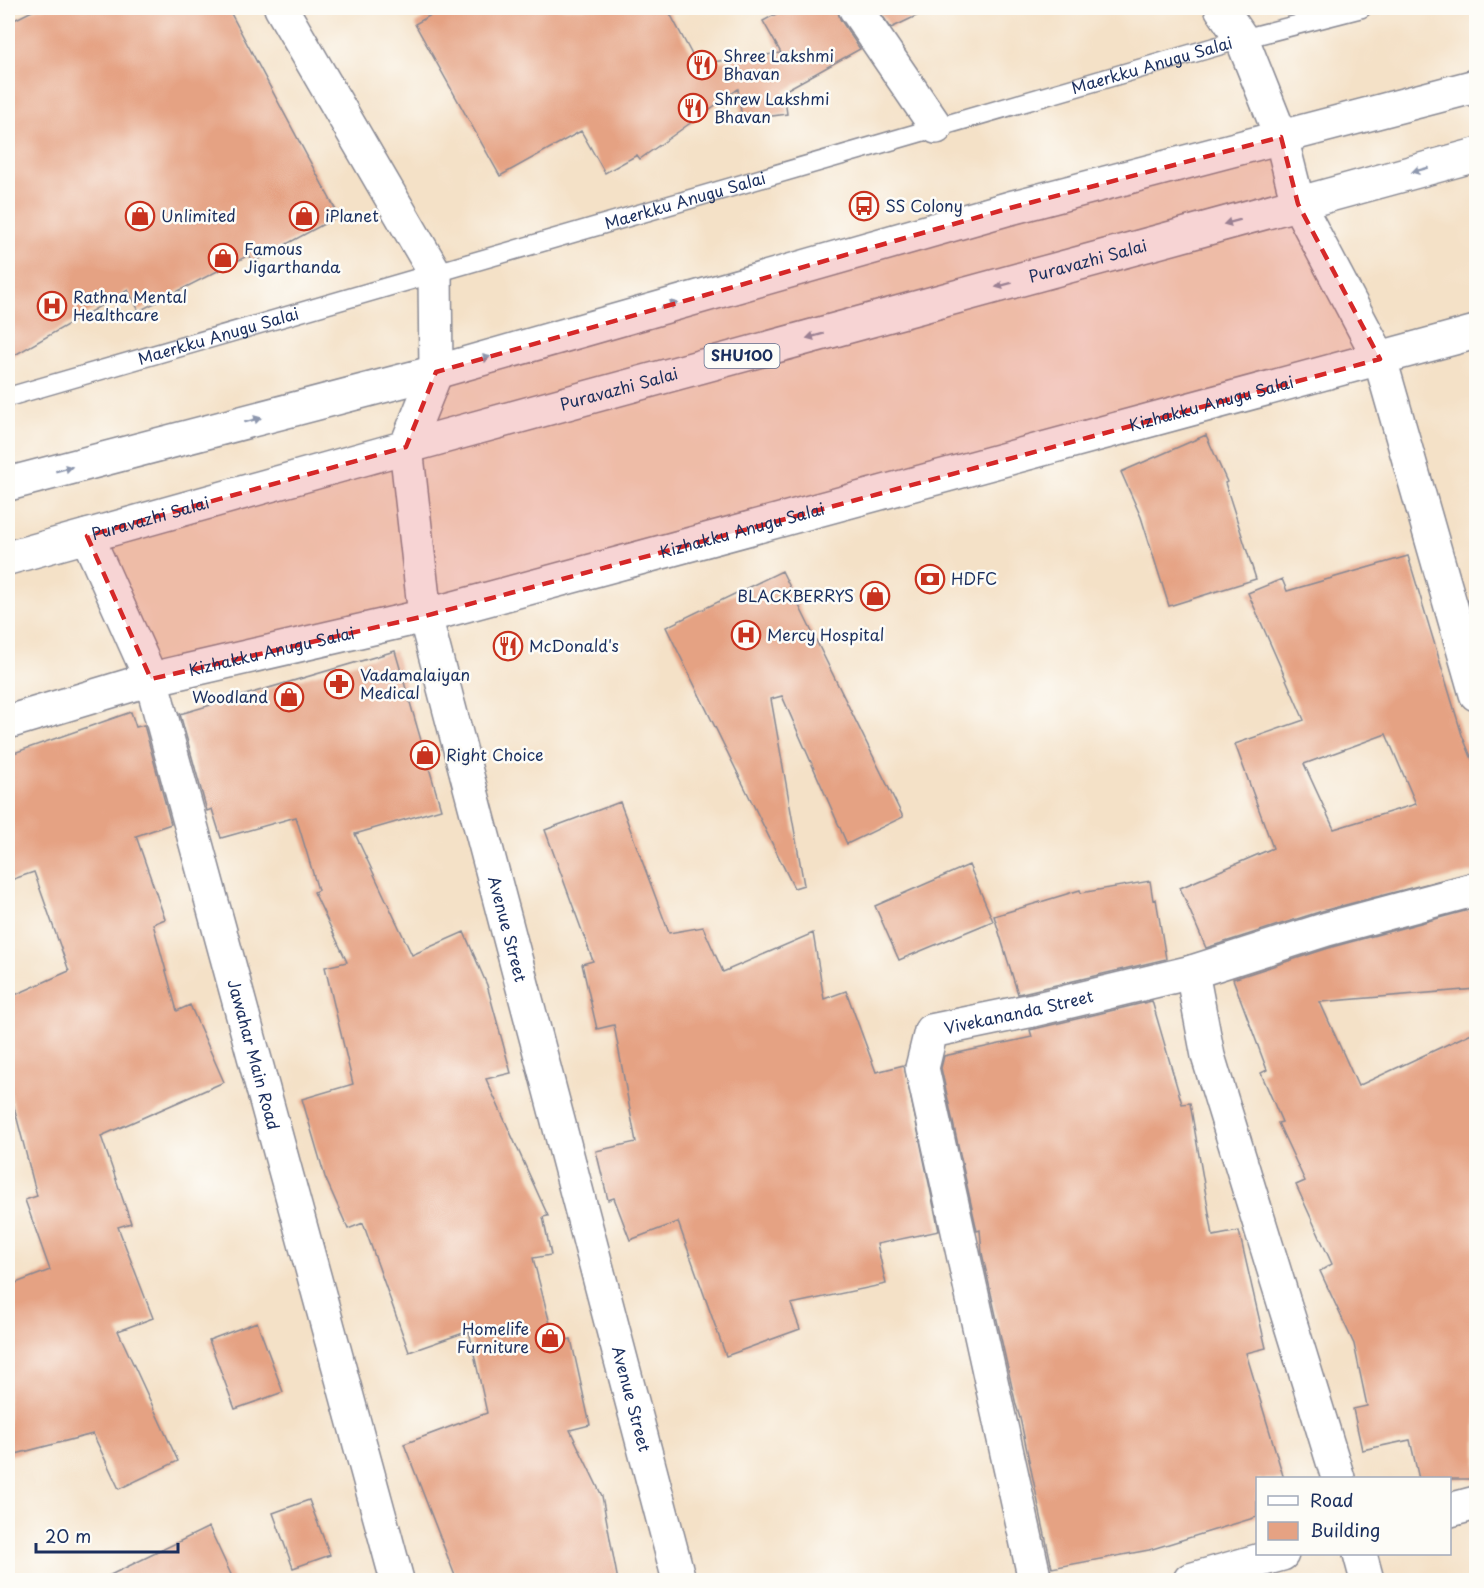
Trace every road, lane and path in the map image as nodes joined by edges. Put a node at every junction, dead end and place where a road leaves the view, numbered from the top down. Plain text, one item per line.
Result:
1 (281, 8) edge
2 (855, 8) edge
3 (1221, 8) edge
4 (1362, 8) edge
5 (1242, 39) junction
6 (1476, 86) edge
7 (936, 127) junction
8 (1281, 136) junction
9 (1476, 155) edge
10 (1298, 204) junction
11 (435, 273) junction
12 (1476, 332) edge
13 (1380, 358) junction
14 (436, 372) junction
15 (8, 397) edge
16 (406, 447) junction
17 (8, 484) edge
18 (87, 536) junction
19 (8, 558) edge
20 (425, 616) junction
21 (151, 679) junction
22 (1476, 694) edge
23 (8, 722) edge
24 (1476, 888) edge
25 (1192, 972) junction
26 (1337, 1477) edge
27 (1476, 1503) edge
28 (1451, 1509) edge
29 (1279, 1555) edge
30 (1360, 1555) edge
31 (397, 1581) edge
32 (679, 1581) edge
33 (1035, 1581) edge
34 (1190, 1581) edge
35 (1367, 1581) edge

1 - 11 street
2 - 7 street
3 - 5 street
4 - 5 lane, Maerkku Anugu Salai
5 - 7 lane, Maerkku Anugu Salai
5 - 8 street
6 - 8 street
7 - 11 lane, Maerkku Anugu Salai
8 - 10 street
14 -> 8 street
9 -> 10 street, Puravazhi Salai / SHU100
10 - 13 street
10 -> 16 street, Puravazhi Salai / SHU100
11 - 14 street, Avenue Street
11 - 15 lane, Maerkku Anugu Salai
12 - 13 street, Kizhakku Anugu Salai
13 - 20 street, Kizhakku Anugu Salai
13 - 22 street
14 - 16 street, Avenue Street
17 -> 14 street
16 - 18 street, Puravazhi Salai / SHU100
16 - 20 street, Avenue Street
18 - 19 street, Puravazhi Salai / SHU100
18 - 21 street, Jawahar Main Road
20 - 21 street, Kizhakku Anugu Salai
20 - 32 street, Avenue Street
21 - 23 street, Kizhakku Anugu Salai
21 - 31 street, Jawahar Main Road
24 - 25 street, Vivekananda Street
25 - 26 street
25 - 33 street, Vivekananda Street
27 - 28 street
29 - 34 street
30 - 35 street

